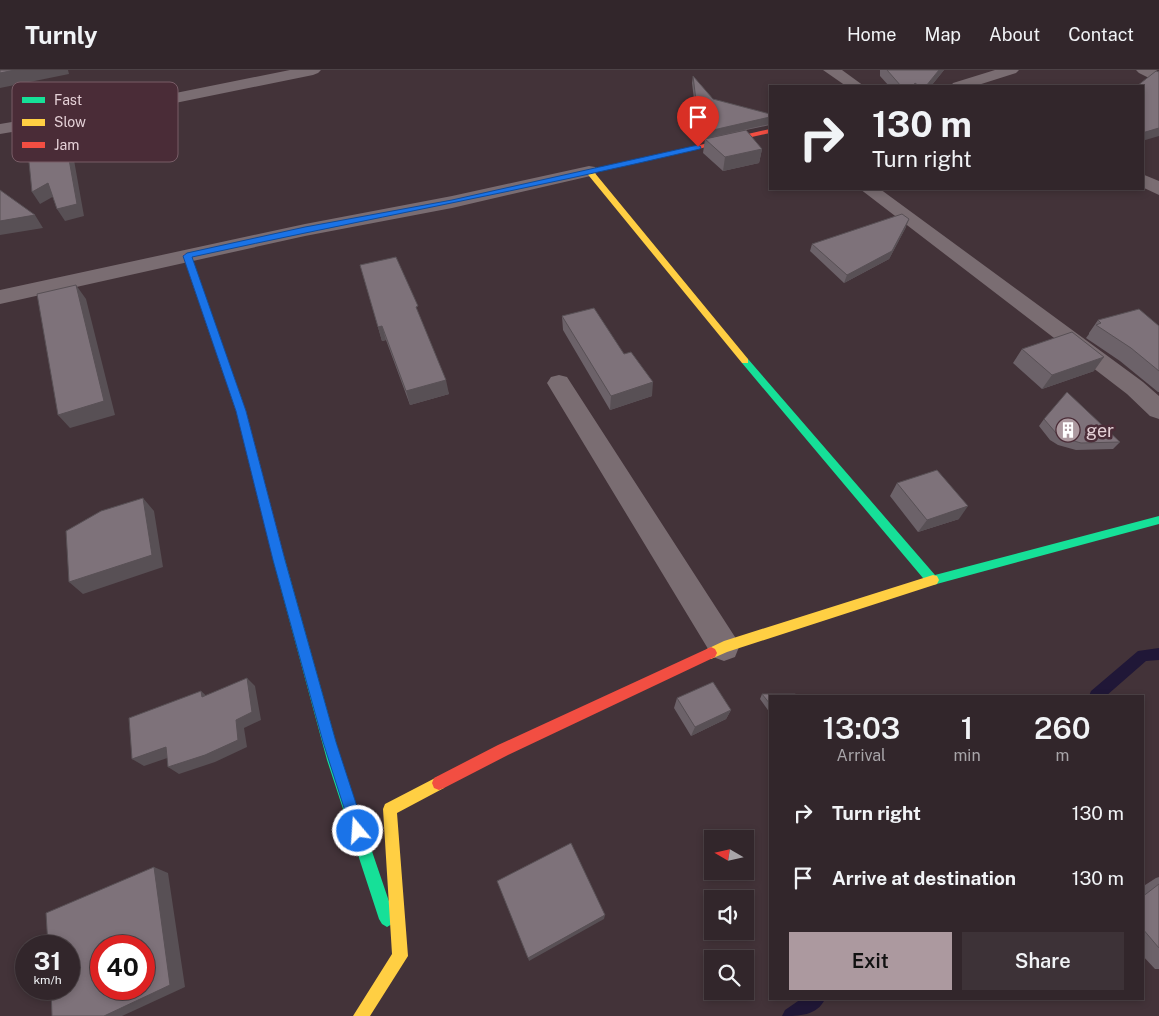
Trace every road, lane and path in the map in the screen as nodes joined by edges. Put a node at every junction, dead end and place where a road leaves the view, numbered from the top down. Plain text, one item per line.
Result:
1 (313, 70) edge
2 (831, 70) edge
3 (1012, 70) edge
4 (1144, 70) edge
5 (1159, 78) edge
6 (854, 85) edge
7 (969, 85) edge
8 (178, 97) edge
9 (769, 131) edge
10 (589, 171) junction
11 (1144, 180) edge
12 (1159, 189) edge
13 (870, 190) edge
14 (187, 256) junction
15 (0, 297) edge
16 (559, 383) dead end
17 (1159, 410) edge
18 (1159, 520) edge
19 (932, 580) junction
20 (724, 648) junction
21 (400, 956) junction
22 (361, 1016) edge

1 - 8 street
2 - 6 street
3 - 7 street
4 - 5 street
9 - 10 street
10 - 14 street
10 - 19 street
11 - 12 street
13 - 17 street
14 - 15 street
14 - 21 street
16 - 20 street
18 - 19 street
19 - 20 street
20 - 21 street
21 - 22 street

